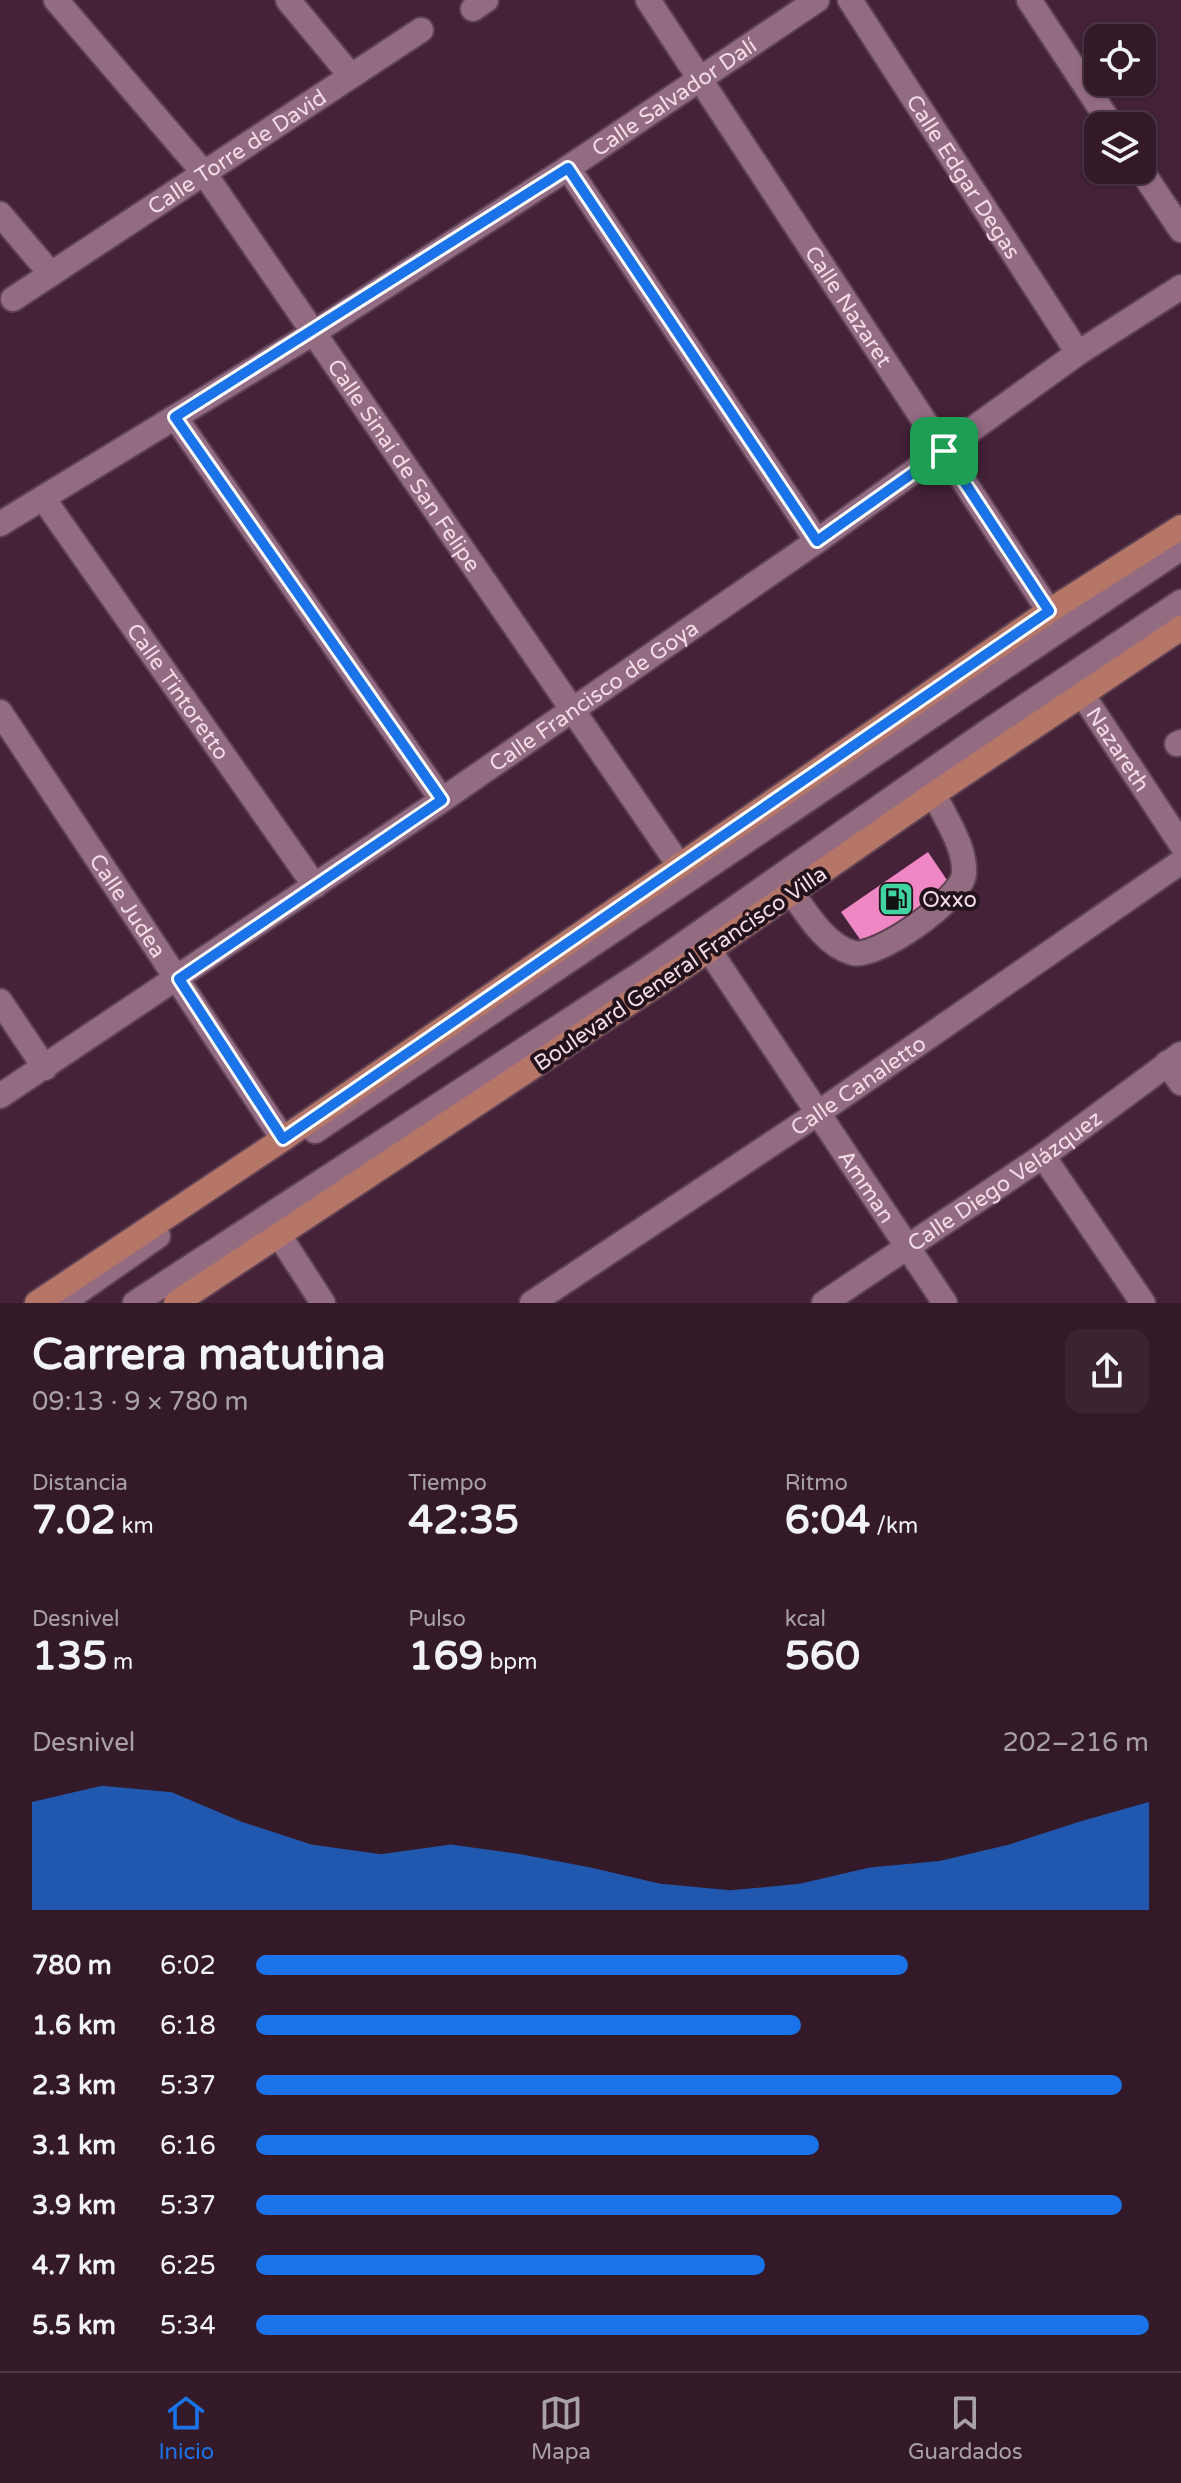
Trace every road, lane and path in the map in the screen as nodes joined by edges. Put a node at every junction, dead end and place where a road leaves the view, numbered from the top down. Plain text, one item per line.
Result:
1 (56, 0) edge
2 (288, 0) edge
3 (648, 0) edge
4 (817, 0) edge
5 (850, 0) edge
6 (1029, 0) edge
7 (421, 30) dead end
8 (351, 76) junction
9 (697, 79) junction
10 (1103, 112) edge
11 (568, 168) junction
12 (204, 173) junction
13 (1150, 184) edge
14 (0, 214) edge
15 (1181, 230) edge
16 (51, 274) junction
17 (1181, 287) edge
18 (13, 299) dead end
19 (313, 333) junction
20 (1078, 353) junction
21 (175, 417) junction
22 (944, 451) junction
23 (43, 498) junction
24 (0, 524) edge
25 (1181, 527) edge
26 (817, 541) junction
27 (1181, 548) edge
28 (1181, 602) edge
29 (1049, 611) junction
30 (1181, 628) edge
31 (1082, 694) junction
32 (571, 709) junction
33 (0, 712) edge
34 (934, 794) junction
35 (442, 800) junction
36 (1181, 844) edge
37 (1181, 862) edge
38 (679, 865) junction
39 (315, 886) junction
40 (792, 893) junction
41 (709, 950) junction
42 (179, 979) junction
43 (0, 1001) edge
44 (1176, 1066) edge
45 (45, 1068) junction
46 (0, 1096) edge
47 (818, 1113) junction
48 (283, 1139) junction
49 (1043, 1156) junction
50 (279, 1235) junction
51 (908, 1247) junction
52 (37, 1303) edge
53 (62, 1303) edge
54 (135, 1303) edge
55 (176, 1303) edge
56 (323, 1303) edge
57 (532, 1303) edge
58 (824, 1303) edge
59 (945, 1303) edge
60 (1143, 1303) edge

1 - 12 street, Calle Sinaí de San Felipe
2 - 8 street
3 - 9 street, Calle Nazaret
4 - 9 street, Calle Salvador Dalí
5 - 20 street, Calle Edgar Degas
6 - 10 street
7 - 8 street, Calle Torre de David
8 - 12 street, Calle Torre de David
9 - 11 street, Calle Salvador Dalí
9 - 22 street, Calle Nazaret
11 - 19 street, Calle Salvador Dalí
11 - 26 street
12 - 16 street, Calle Torre de David
12 - 19 street, Calle Sinaí de San Felipe
13 - 15 street
14 - 16 street
16 - 18 street, Calle Torre de David
17 - 20 street, Calle Francisco de Goya
19 - 21 street, Calle Salvador Dalí
19 - 32 street, Calle Sinaí de San Felipe
20 - 22 street, Calle Francisco de Goya
21 - 23 street, Calle Salvador Dalí
21 - 35 street
22 - 26 street, Calle Francisco de Goya
22 - 29 street, Calle Nazaret
23 - 24 street, Calle Salvador Dalí
23 - 39 street, Calle Tintoretto
25 - 29 main road
26 - 32 street, Calle Francisco de Goya
27 - 53 street
28 - 54 street
29 - 38 main road
30 - 31 main road, Boulevard General Francisco Villa
31 - 34 main road, Boulevard General Francisco Villa
31 - 36 street, Nazareth
32 - 35 street, Calle Francisco de Goya
32 - 38 street, Calle Sinaí de San Felipe
33 - 42 street, Calle Judea
34 - 40 main road, Boulevard General Francisco Villa
34 - 40 street
35 - 39 street, Calle Francisco de Goya
37 - 47 street, Calle Canaletto
38 - 48 main road
39 - 42 street, Calle Francisco de Goya
40 - 41 main road, Boulevard General Francisco Villa
41 - 47 street, Amman
41 - 50 main road, Boulevard General Francisco Villa
42 - 45 street, Calle Francisco de Goya
42 - 48 street, Calle Judea
43 - 45 street
44 - 49 street, Calle Diego Velázquez
45 - 46 street, Calle Francisco de Goya
47 - 51 street, Amman
47 - 57 street, Calle Canaletto
48 - 52 main road
49 - 51 street, Calle Diego Velázquez
49 - 60 street
50 - 55 main road, Boulevard General Francisco Villa
50 - 56 street
51 - 58 street, Calle Diego Velázquez
51 - 59 street, Amman

